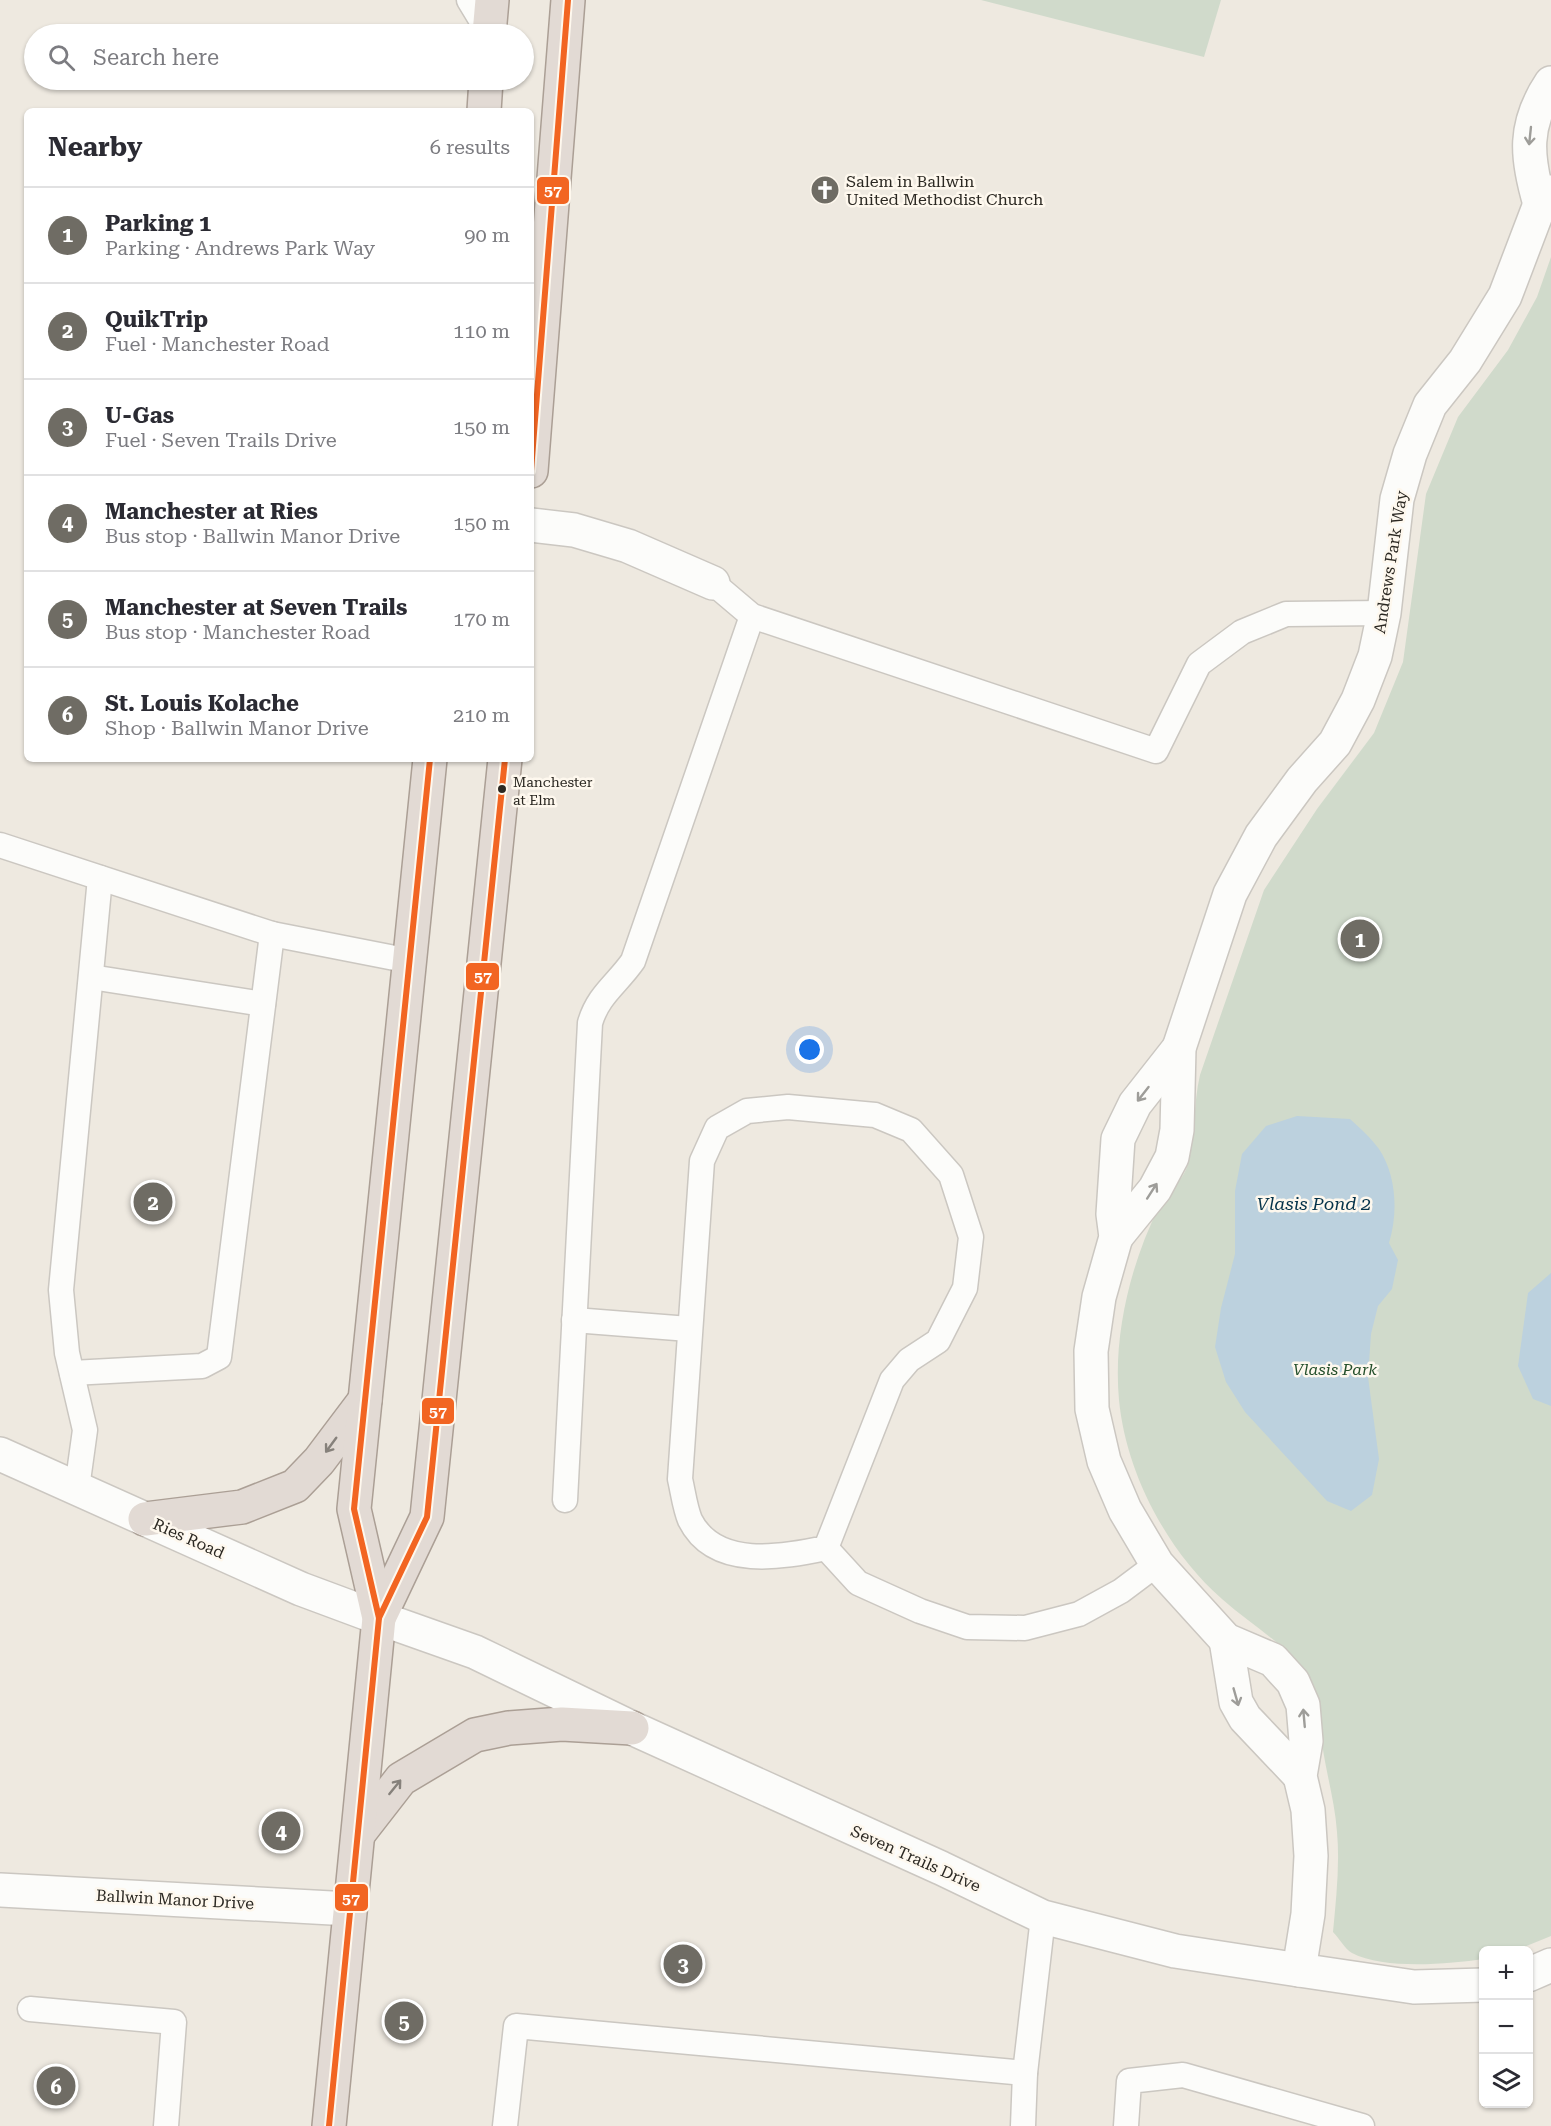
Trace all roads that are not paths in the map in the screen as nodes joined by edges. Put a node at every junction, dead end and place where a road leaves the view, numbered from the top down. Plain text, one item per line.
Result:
1 (469, 0) edge
2 (492, 0) edge
3 (568, 0) edge
4 (483, 24) edge
5 (490, 24) edge
6 (1551, 83) edge
7 (485, 90) edge
8 (484, 108) edge
9 (1545, 198) edge
10 (534, 433) edge
11 (534, 525) edge
12 (713, 583) joint
13 (1384, 614) junction
14 (752, 616) junction
15 (430, 762) edge
16 (506, 762) edge
17 (0, 845) edge
18 (100, 878) junction
19 (272, 934) junction
20 (410, 961) junction
21 (91, 977) junction
22 (263, 1004) junction
23 (1179, 1048) junction
24 (1116, 1237) junction
25 (574, 1320) junction
26 (689, 1329) junction
27 (72, 1372) junction
28 (366, 1398) junction
29 (0, 1454) edge
30 (77, 1488) junction
31 (565, 1500) dead end
32 (145, 1519) junction
33 (826, 1548) junction
34 (1157, 1564) junction
35 (379, 1618) junction
36 (1226, 1640) junction
37 (632, 1728) junction
38 (1300, 1776) junction
39 (359, 1833) junction
40 (0, 1890) edge
41 (350, 1909) junction
42 (1043, 1917) junction
43 (1551, 1965) edge
44 (1299, 1970) junction
45 (1533, 1973) edge
46 (1479, 1985) edge
47 (30, 2008) dead end
48 (1025, 2073) junction
49 (166, 2126) edge
50 (329, 2126) edge
51 (505, 2126) edge
52 (1023, 2126) edge
53 (1126, 2126) edge
54 (1362, 2126) edge

1 - 4 lane
2 - 5 highway
3 - 10 highway
6 -> 9 street, Andrews Park Way
7 - 8 highway
9 - 13 street, Andrews Park Way
11 - 12 street
12 - 14 lane
13 - 14 lane
13 - 23 street, Andrews Park Way
14 - 25 lane
15 - 20 highway
16 - 35 highway
17 - 18 lane
18 - 19 lane
18 - 21 lane
19 - 20 lane
19 - 22 lane
20 - 28 highway
21 - 22 lane
21 - 27 lane
22 - 27 lane
24 -> 23 street, Andrews Park Way
23 -> 24 street, Andrews Park Way
24 - 34 street, Andrews Park Way
25 - 26 lane
25 - 31 lane
26 - 33 lane
26 - 33 lane
27 - 30 lane
28 -> 32 highway
28 - 35 highway
29 - 30 street, Ries Road
30 - 32 street, Ries Road
32 - 35 street, Ries Road
33 - 34 lane
34 - 36 street, Andrews Park Way
35 - 37 street, Seven Trails Drive
35 - 39 highway
36 -> 38 street
38 -> 36 street, Andrews Park Way
39 -> 37 highway
37 - 42 street, Seven Trails Drive
38 - 44 street, Andrews Park Way
39 - 41 highway
40 - 41 street, Ballwin Manor Drive
41 - 50 highway
42 - 44 street, Seven Trails Drive
42 - 48 lane
43 - 45 street
44 - 46 street, Seven Trails Drive
47 - 49 lane
48 - 51 lane
48 - 52 lane
53 - 54 lane

